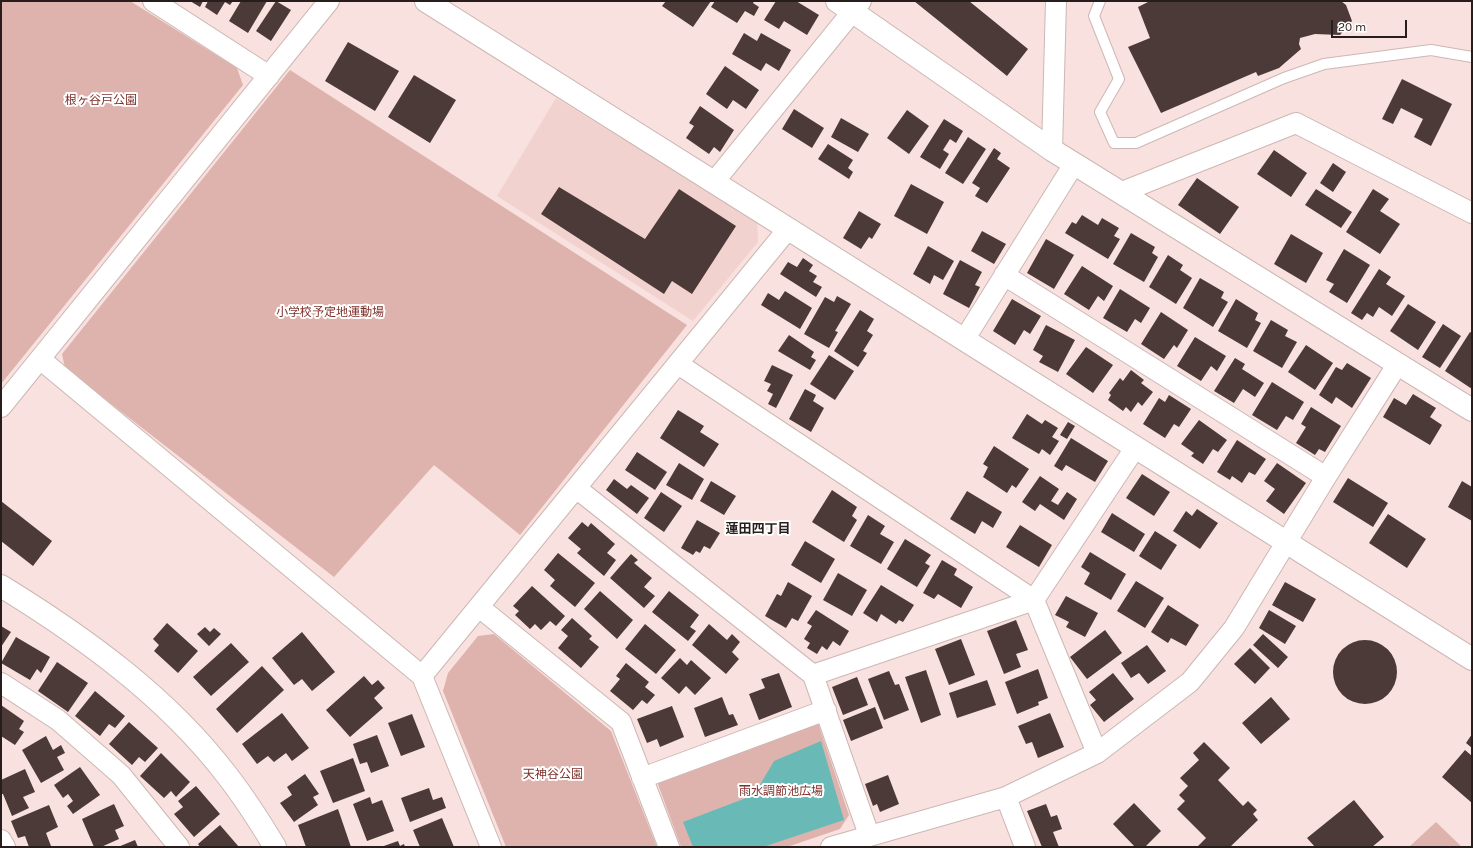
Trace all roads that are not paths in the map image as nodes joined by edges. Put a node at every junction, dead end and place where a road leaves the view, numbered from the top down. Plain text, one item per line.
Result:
1 (153, 1) edge
2 (329, 1) edge
3 (426, 1) edge
4 (1056, 1) edge
5 (1100, 1) edge
6 (850, 5) edge
7 (1472, 57) edge
8 (269, 76) junction
9 (1052, 150) junction
10 (1074, 164) junction
11 (714, 182) junction
12 (1122, 192) junction
13 (1472, 213) edge
14 (788, 229) junction
15 (1004, 276) junction
16 (964, 340) junction
17 (40, 359) junction
18 (678, 364) junction
19 (1397, 365) junction
20 (1, 407) edge
21 (1472, 410) edge
22 (1135, 448) junction
23 (1326, 477) junction
24 (576, 488) junction
25 (1288, 542) junction
26 (1, 586) edge
27 (1034, 600) junction
28 (479, 607) junction
29 (1472, 659) edge
30 (813, 675) junction
31 (422, 676) junction
32 (1, 683) edge
33 (826, 710) junction
34 (1097, 753) junction
35 (642, 778) junction
36 (1006, 797) junction
37 (869, 835) junction
38 (1, 840) edge
39 (5, 847) edge
40 (179, 847) edge
41 (276, 847) edge
42 (491, 847) edge
43 (669, 847) edge
44 (831, 847) edge
45 (1025, 847) edge

1 - 8 street
2 - 8 street
3 - 11 street
4 - 9 street
5 - 7 lane
6 - 9 street
6 - 11 street
8 - 17 street
9 - 10 street
10 - 12 street
10 - 15 street
11 - 14 street
12 - 13 street
12 - 19 street
14 - 16 street
14 - 18 street
15 - 16 street
15 - 23 street
16 - 22 street
17 - 20 street
17 - 31 street
18 - 24 street
18 - 27 street
19 - 21 street
19 - 23 street
22 - 25 street
22 - 27 street
23 - 25 street
24 - 28 street
24 - 30 street
25 - 29 street
25 - 34 street
26 - 41 street
27 - 30 street
27 - 34 street
28 - 31 street
28 - 35 street
30 - 33 street
31 - 42 street
32 - 40 street
33 - 35 street
33 - 37 street
34 - 36 street
35 - 43 street
36 - 37 street
36 - 45 street
37 - 44 street
38 - 39 street

